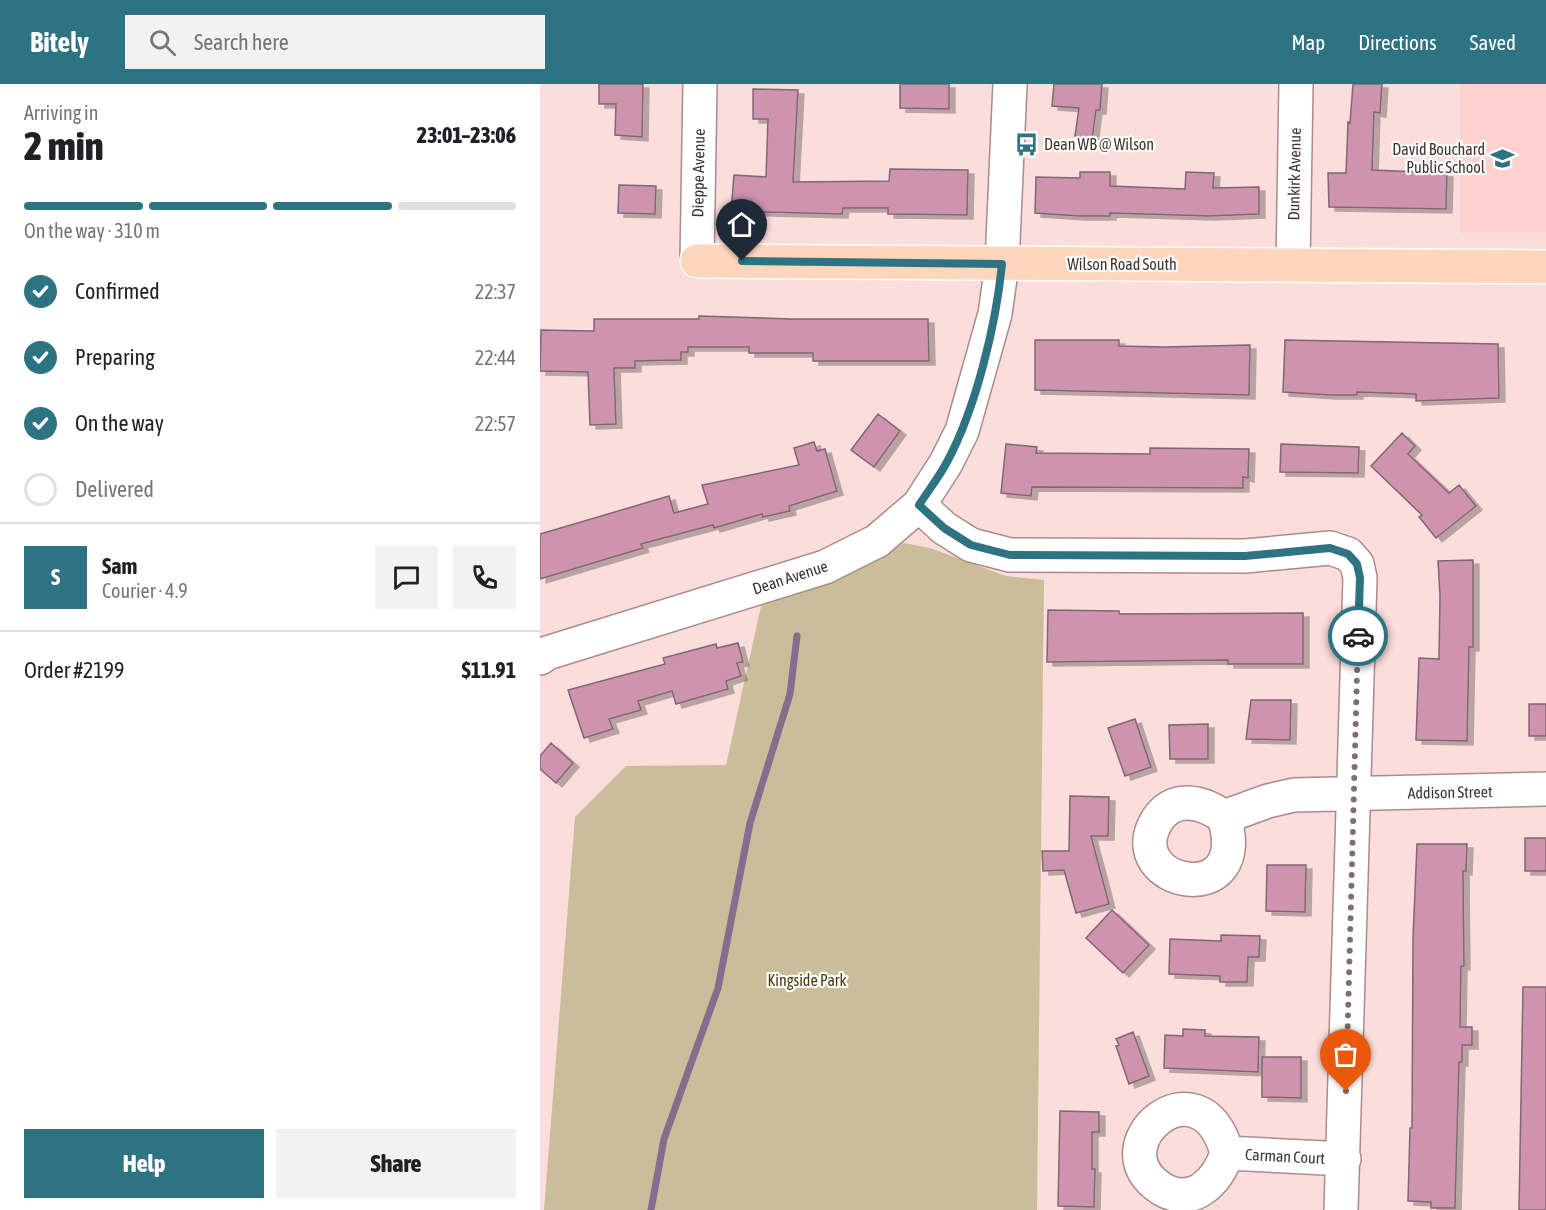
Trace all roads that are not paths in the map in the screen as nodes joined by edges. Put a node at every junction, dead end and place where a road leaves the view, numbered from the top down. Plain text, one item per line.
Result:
1 (700, 84) edge
2 (1010, 84) edge
3 (1296, 84) edge
4 (697, 261) joint
5 (1002, 264) junction
6 (1293, 265) junction
7 (1546, 267) edge
8 (919, 505) junction
9 (540, 658) edge
10 (1546, 789) edge
11 (1354, 794) junction
12 (1224, 817) dead end
13 (1227, 1152) dead end
14 (1344, 1159) junction
15 (1341, 1210) edge

1 - 4 street, Dieppe Avenue
2 - 5 street, Dean Avenue
3 - 6 street, Dunkirk Avenue
4 - 5 main road, Wilson Road South
5 - 6 main road, Wilson Road South
5 - 8 street, Dean Avenue
6 - 7 main road, Wilson Road South
8 - 9 street, Dean Avenue
8 - 11 street
10 - 11 street, Addison Street
11 - 12 street, Addison Street
11 - 14 street
13 - 14 street, Carman Court
14 - 15 street

